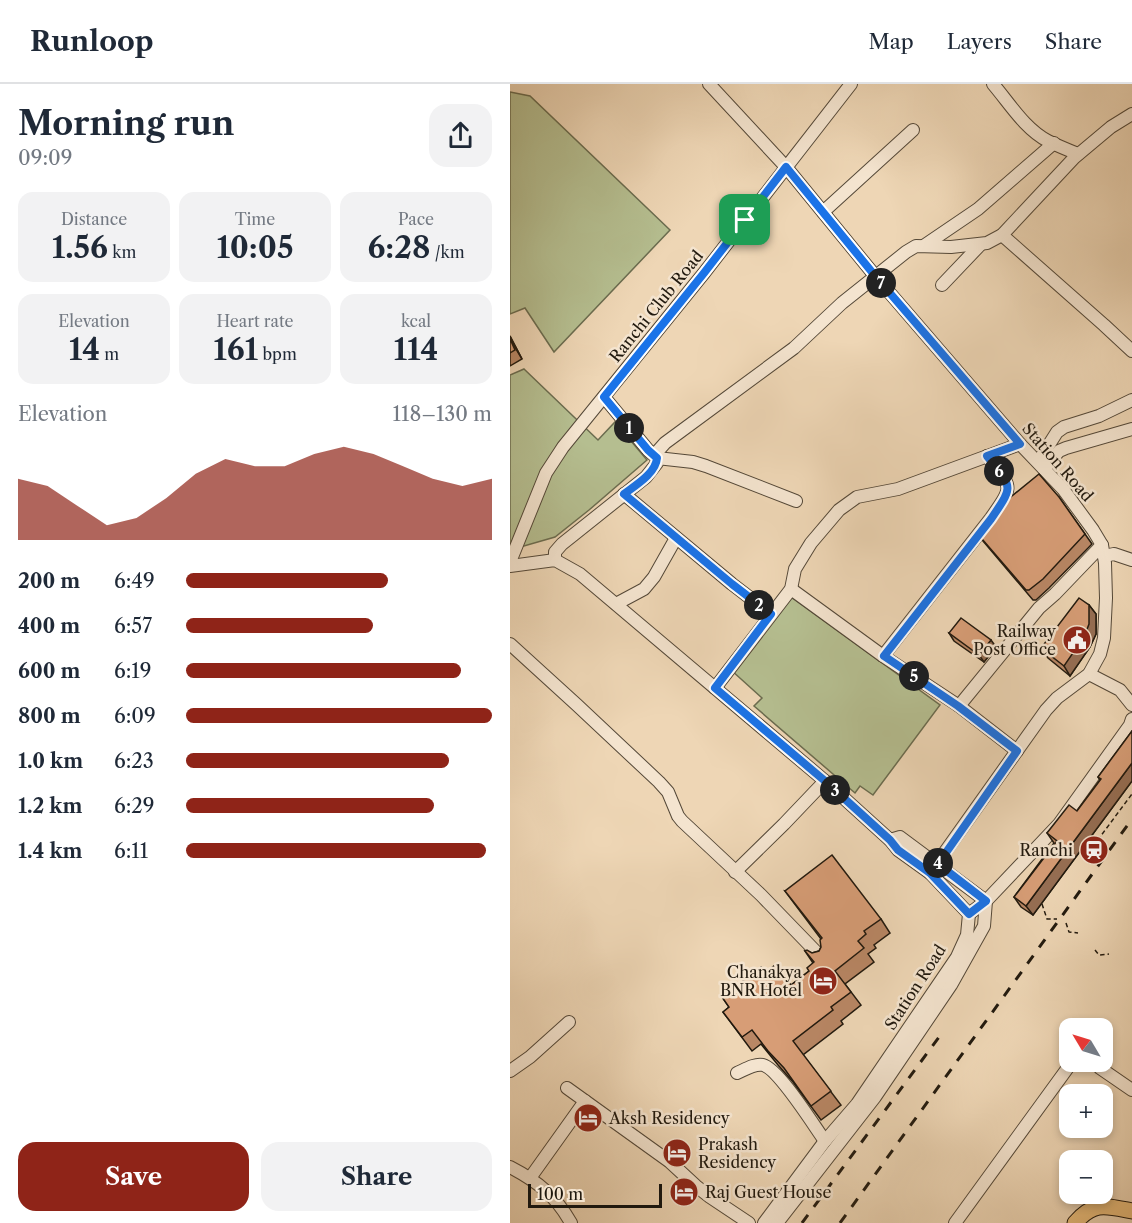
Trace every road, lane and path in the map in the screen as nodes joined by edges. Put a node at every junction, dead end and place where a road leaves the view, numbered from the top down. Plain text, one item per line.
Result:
1 (709, 84) edge
2 (851, 84) edge
3 (993, 84) edge
4 (1132, 114) edge
5 (913, 130) dead end
6 (1054, 143) junction
7 (1078, 154) junction
8 (786, 167) junction
9 (823, 212) junction
10 (1002, 235) junction
11 (981, 244) junction
12 (925, 245) junction
13 (876, 277) junction
14 (942, 285) dead end
15 (1132, 351) edge
16 (604, 397) junction
17 (1132, 399) edge
18 (1132, 429) edge
19 (1020, 444) junction
20 (987, 456) junction
21 (657, 458) junction
22 (1041, 466) junction
23 (624, 494) junction
24 (796, 501) dead end
25 (676, 538) junction
26 (1103, 550) junction
27 (555, 560) junction
28 (1132, 560) edge
29 (510, 564) edge
30 (791, 589) junction
31 (616, 604) junction
32 (771, 614) junction
33 (510, 644) edge
34 (884, 656) junction
35 (1089, 674) junction
36 (715, 688) junction
37 (1132, 705) edge
38 (958, 706) junction
39 (1132, 719) edge
40 (1017, 751) junction
41 (825, 781) junction
42 (1132, 794) edge
43 (1085, 844) dead end
44 (934, 869) junction
45 (735, 872) junction
46 (986, 901) junction
47 (1042, 903) dead end
48 (969, 914) junction
49 (1057, 919) dead end
50 (1066, 923) dead end
51 (1078, 933) dead end
52 (1095, 950) dead end
53 (1109, 954) dead end
54 (823, 959) edge
55 (569, 1022) dead end
56 (510, 1071) edge
57 (1065, 1072) edge
58 (1107, 1072) edge
59 (737, 1073) dead end
60 (567, 1088) dead end
61 (1132, 1090) edge
62 (585, 1101) junction
63 (825, 1141) junction
64 (510, 1167) edge
65 (530, 1178) junction
66 (1132, 1211) edge
67 (572, 1223) edge
68 (748, 1223) edge
69 (764, 1223) edge
70 (777, 1223) edge
71 (955, 1223) edge
72 (1075, 1223) edge

1 - 8 street, Station Road
2 - 8 street, Ranchi Club Road
3 - 6 street
4 - 7 street
5 - 9 street
6 - 7 street
6 - 12 street
7 - 10 street
8 - 9 street, Station Road
8 - 16 street, Ranchi Club Road
9 - 13 street, Station Road
10 - 11 street
10 - 15 street
11 - 12 street
11 - 14 street
12 - 13 street
13 - 19 street, Station Road
13 - 21 street
16 - 21 street
16 - 29 street, Ranchi Club Road
17 - 22 street
18 - 22 street
19 - 20 street
19 - 22 street, Station Road
20 - 30 street
20 - 34 street
21 - 23 street
21 - 24 street
22 - 26 street, Station Road
23 - 25 street
23 - 27 street
25 - 31 street
25 - 32 street
26 - 28 street
26 - 35 street, Station Road
26 - 38 street
27 - 29 street
27 - 31 street
30 - 32 street
30 - 34 street
31 - 36 street
32 - 36 street
33 - 45 street
34 - 38 street
35 - 37 street
35 - 40 street, Station Road
36 - 41 street
38 - 40 street
39 - 46 street
40 - 44 street, Station Road
41 - 44 street
41 - 45 street
42 - 43 path
44 - 46 street
44 - 48 street
45 - 54 street
46 - 48 street
46 - 70 street
47 - 49 path
48 - 63 street, Station Road
50 - 51 path
52 - 53 path
55 - 56 street
57 - 71 street
58 - 61 street
59 - 63 street
60 - 62 street
62 - 65 street
62 - 68 street
63 - 69 street, Station Road
64 - 65 street
65 - 67 street
66 - 72 main road

